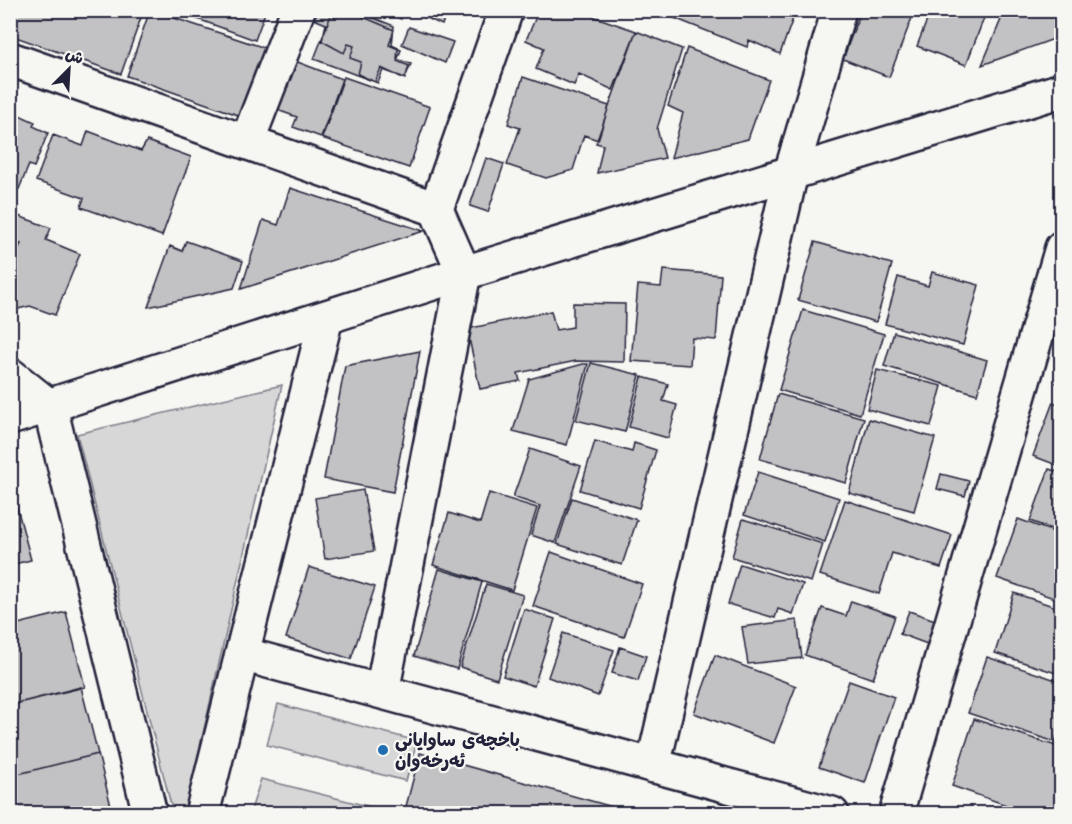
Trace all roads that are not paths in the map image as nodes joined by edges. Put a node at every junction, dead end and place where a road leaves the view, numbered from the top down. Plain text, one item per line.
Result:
1 (298, 10) edge
2 (506, 10) edge
3 (839, 10) edge
4 (10, 58) edge
5 (1062, 90) edge
6 (248, 142) junction
7 (791, 173) junction
8 (436, 209) junction
9 (1062, 248) edge
10 (464, 273) junction
11 (326, 318) junction
12 (10, 375) edge
13 (50, 407) junction
14 (10, 418) edge
15 (242, 654) junction
16 (382, 692) junction
17 (653, 766) junction
18 (150, 813) edge
19 (202, 813) edge
20 (832, 813) edge
21 (896, 813) edge

1 - 6 street
2 - 8 street
3 - 7 street
4 - 6 street
5 - 7 street
6 - 8 street
7 - 10 street
7 - 17 street
8 - 10 street
9 - 21 street
10 - 11 street
10 - 16 street
11 - 13 street
11 - 15 street
12 - 13 street
13 - 14 street
13 - 18 street
15 - 16 street
15 - 19 street
16 - 17 street
17 - 20 street

